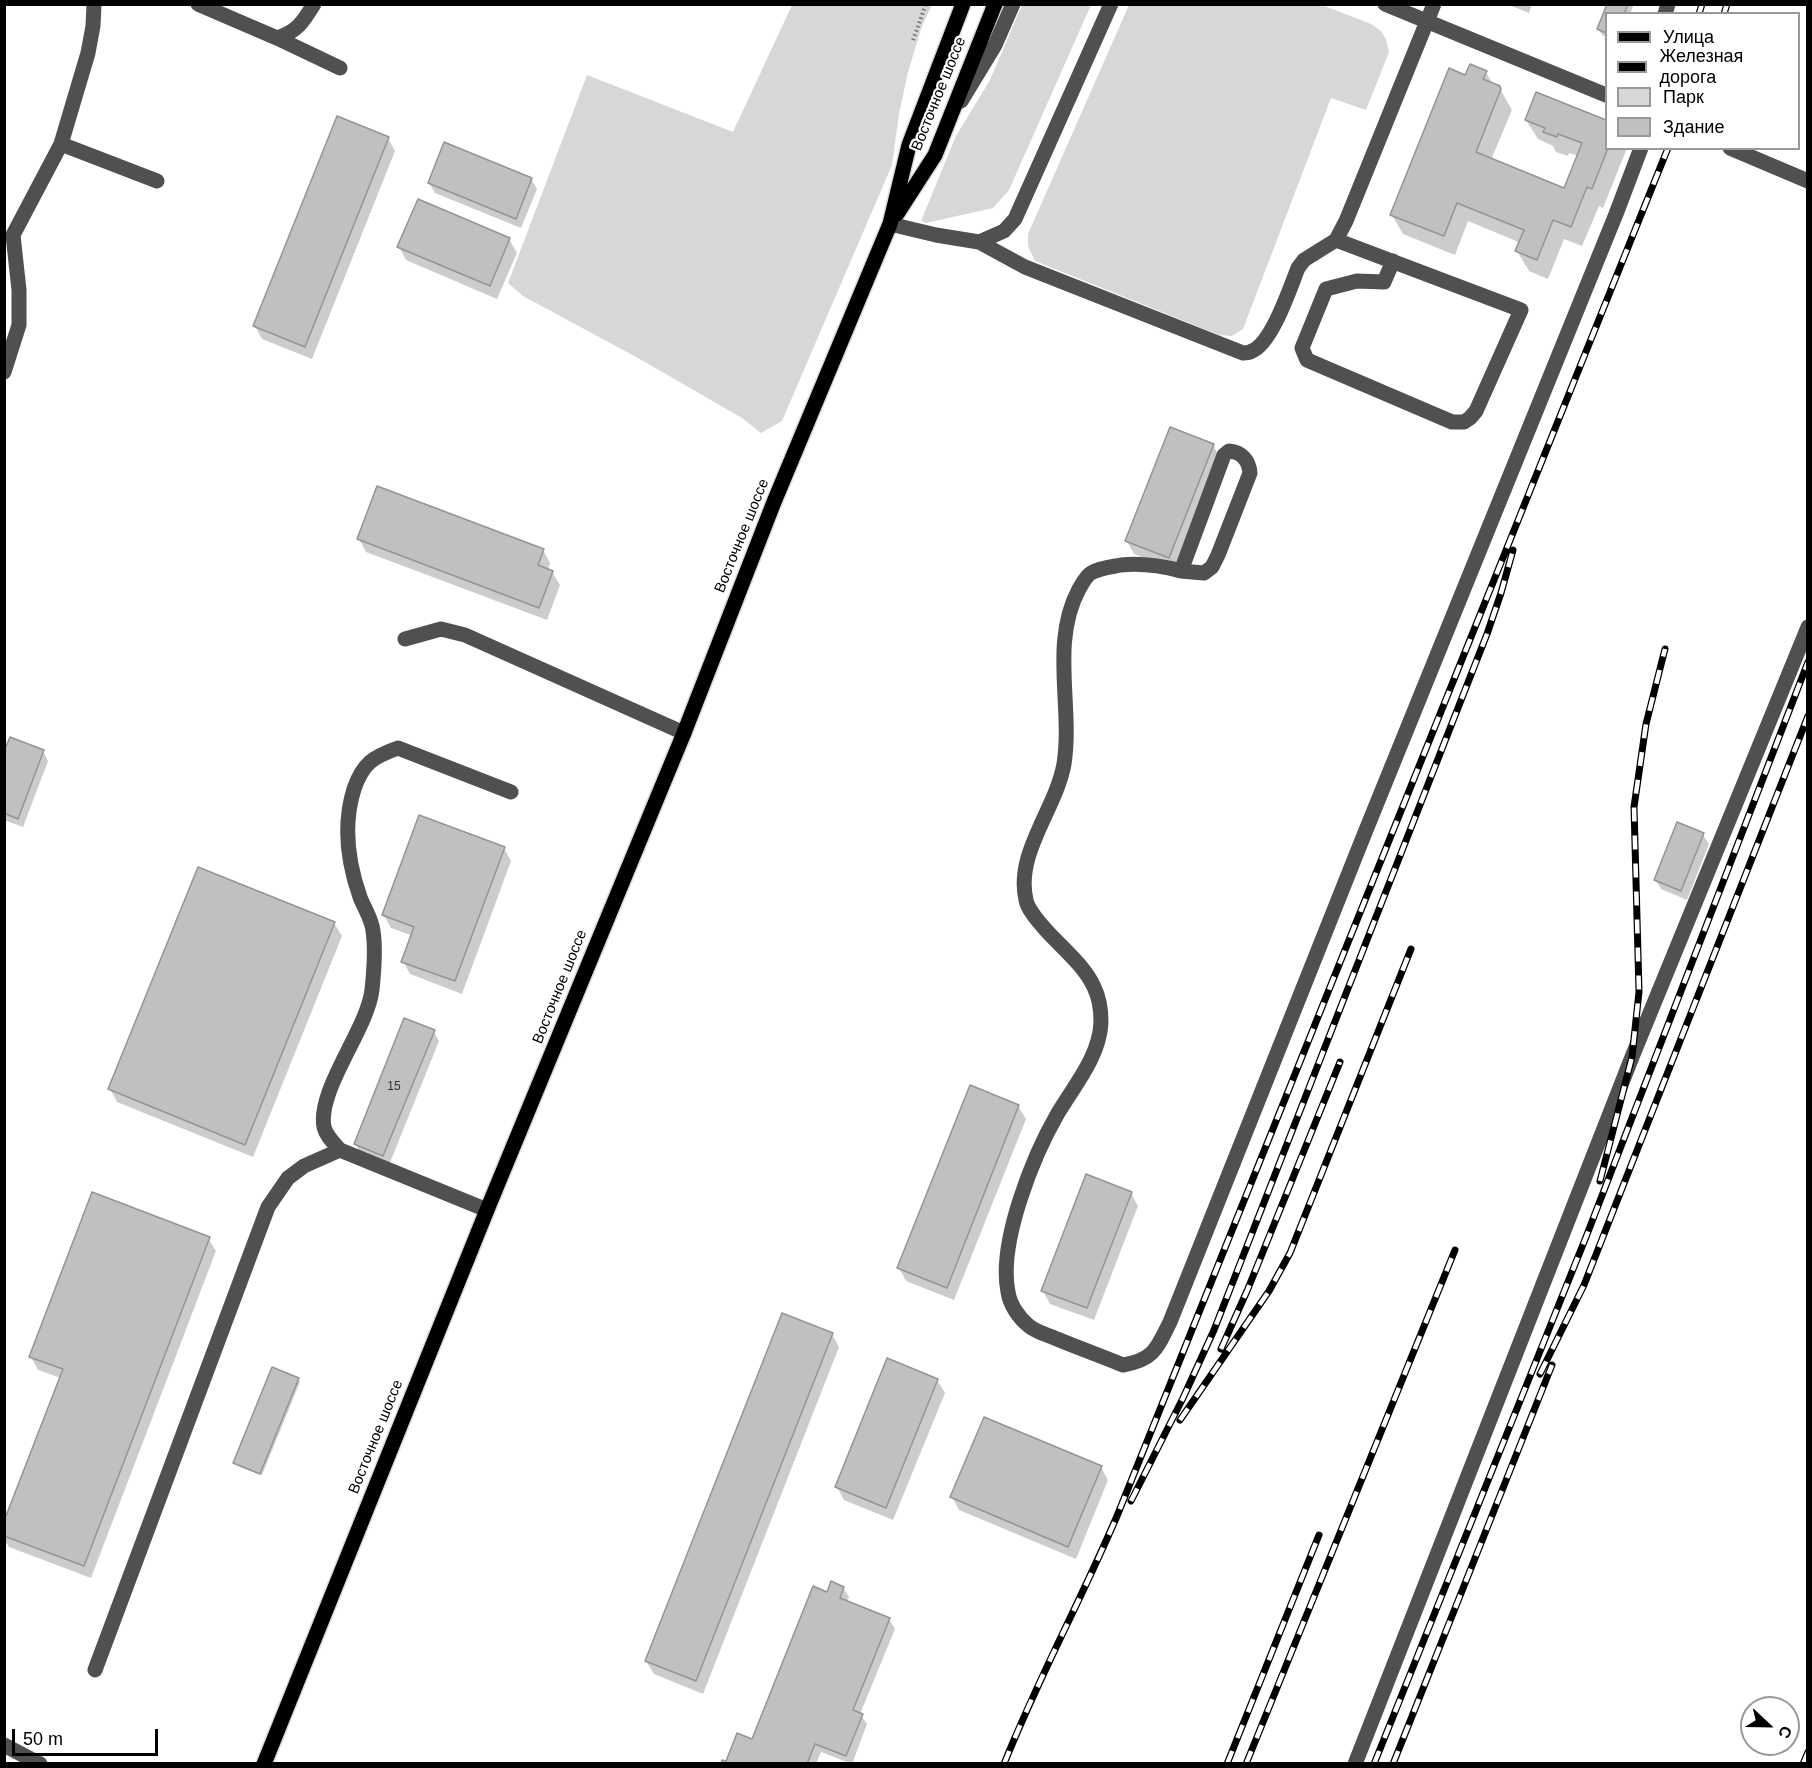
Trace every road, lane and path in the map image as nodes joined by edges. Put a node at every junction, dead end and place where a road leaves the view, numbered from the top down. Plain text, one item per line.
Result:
1 (94, 4) edge
2 (198, 4) edge
3 (314, 4) edge
4 (926, 4) edge
5 (963, 4) edge
6 (995, 4) edge
7 (1013, 4) edge
8 (1111, 4) edge
9 (1434, 4) edge
10 (1395, 6) edge
11 (1428, 21) junction
12 (277, 38) junction
13 (913, 40) dead end
14 (340, 68) dead end
15 (1605, 95) edge
16 (947, 124) junction
17 (61, 144) junction
18 (1640, 150) edge
19 (1735, 150) edge
20 (157, 181) dead end
21 (1808, 181) edge
22 (890, 224) junction
23 (1336, 240) junction
24 (979, 242) junction
25 (1393, 261) junction
26 (4, 372) edge
27 (1181, 571) junction
28 (1808, 627) edge
29 (405, 639) dead end
30 (684, 733) junction
31 (511, 792) dead end
32 (340, 1150) junction
33 (487, 1210) junction
34 (96, 1670) dead end
35 (4, 1745) edge
36 (40, 1764) edge
37 (264, 1764) edge
38 (1355, 1764) edge

1 - 17 lane
2 - 12 lane
3 - 12 lane
4 - 13 path
5 - 22 main road, Восточное шоссе
6 - 16 main road, Восточное шоссе
7 - 16 lane
8 - 24 lane
9 - 11 lane
10 - 11 lane
11 - 15 lane
11 - 23 lane
12 - 14 lane
16 - 22 main road, Восточное шоссе
17 - 20 lane
17 - 26 lane
18 - 27 lane
19 - 21 lane
22 - 24 lane
22 - 30 main road, Восточное шоссе
23 - 24 lane
23 - 25 lane
25 - 25 lane
27 - 27 lane
28 - 38 lane
29 - 30 lane
30 - 33 main road, Восточное шоссе
31 - 32 lane
32 - 33 lane
32 - 34 lane
33 - 37 main road, Восточное шоссе
35 - 36 lane

